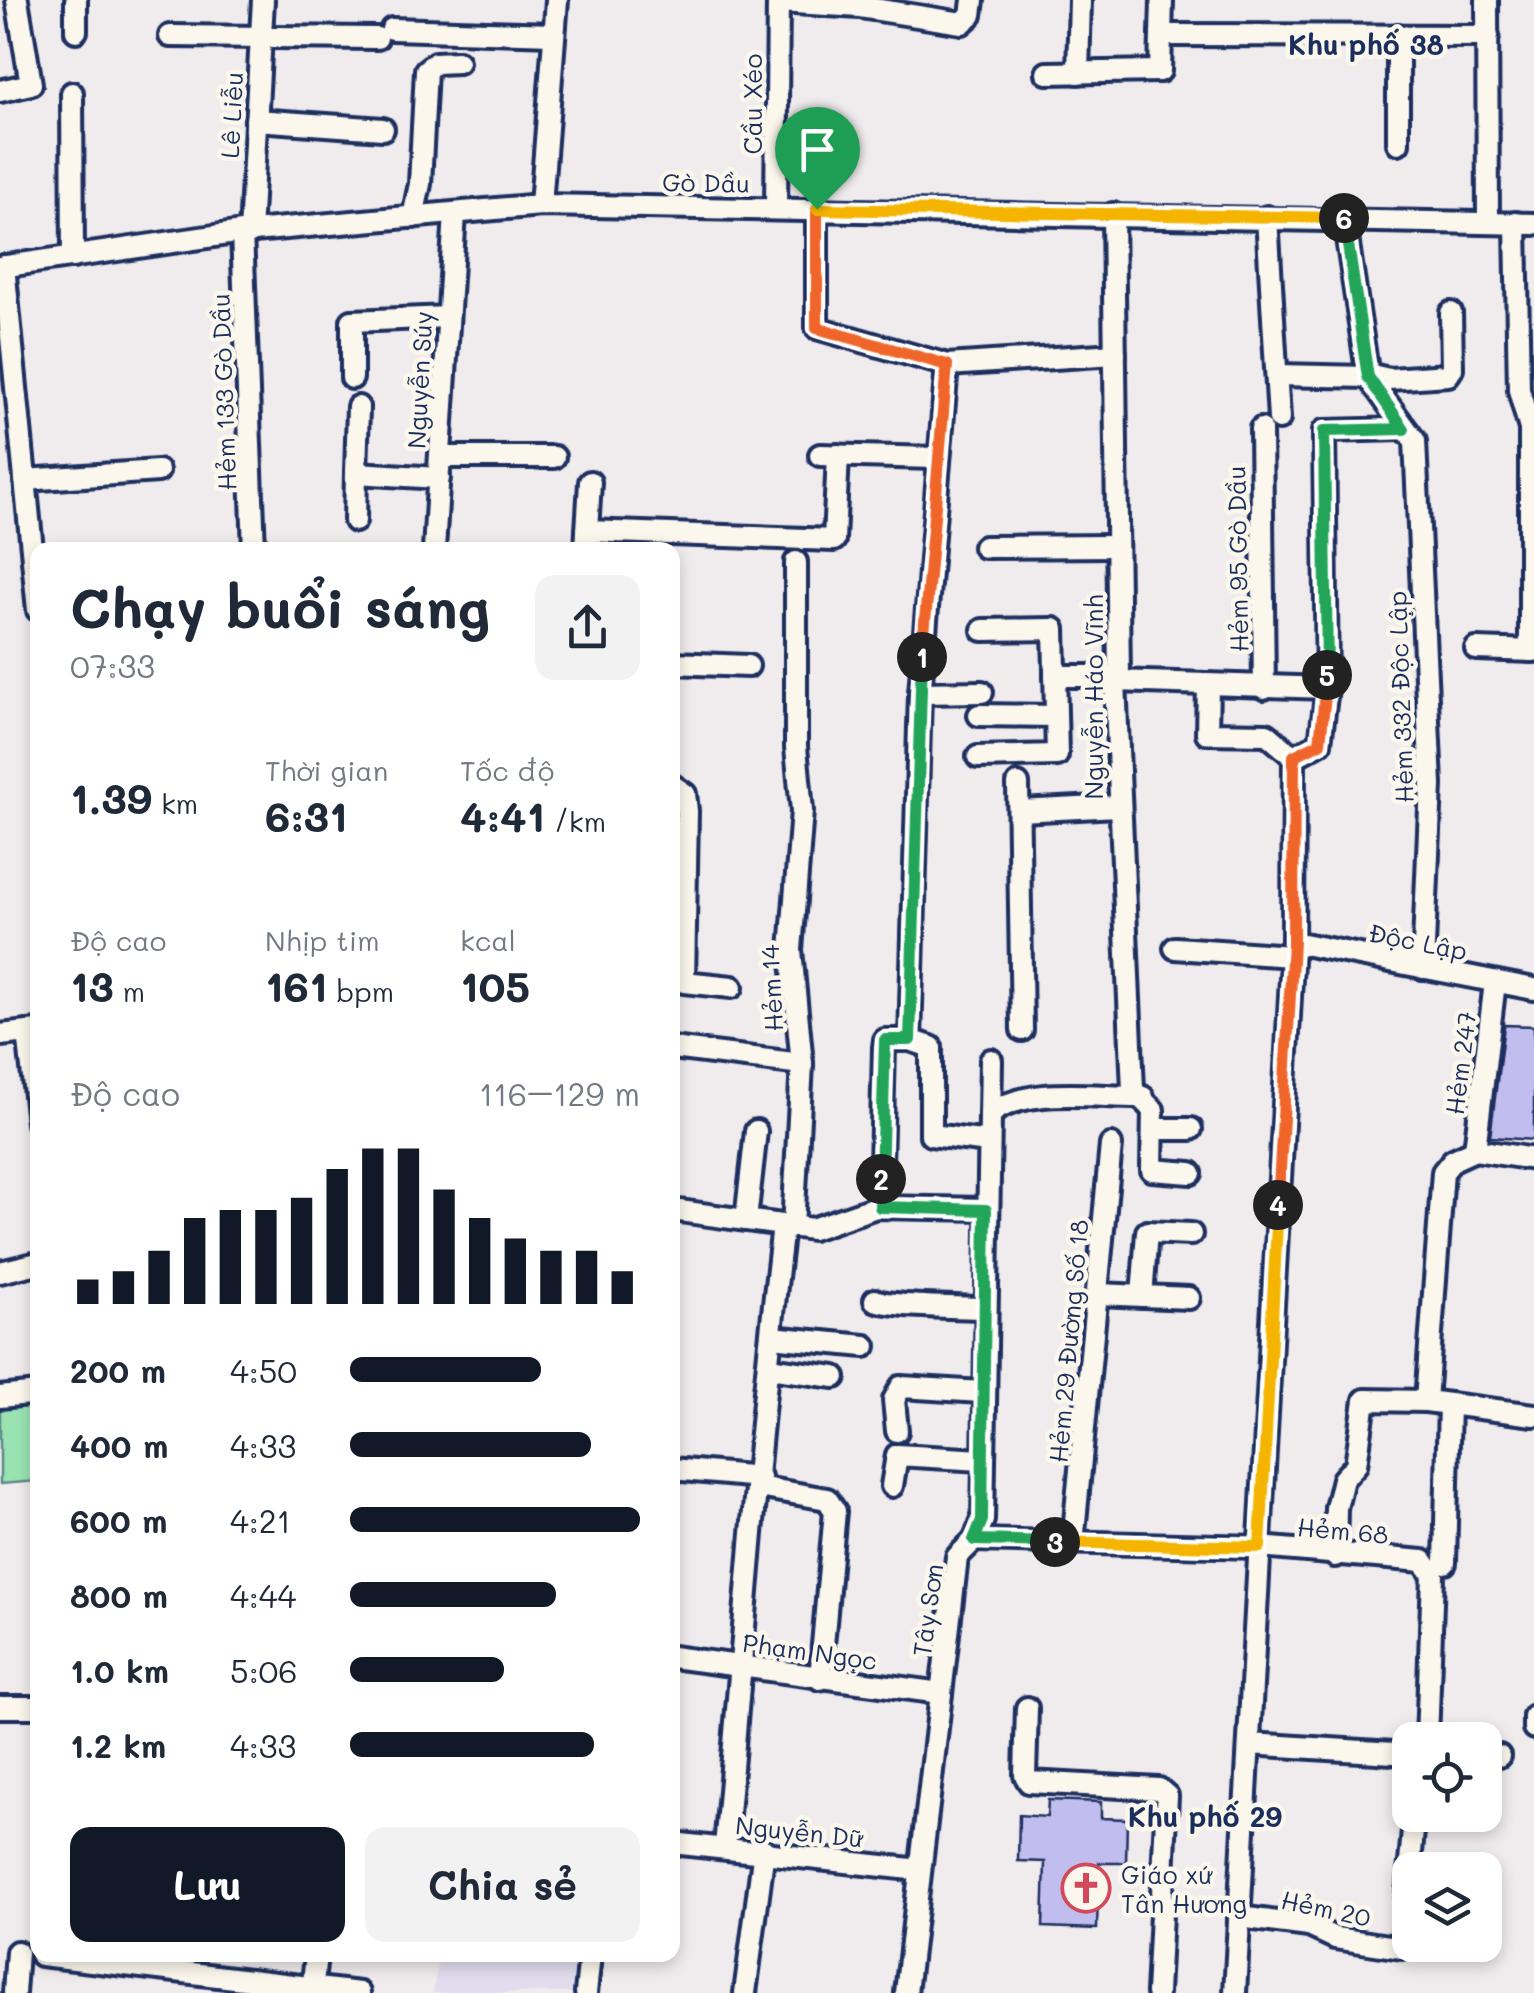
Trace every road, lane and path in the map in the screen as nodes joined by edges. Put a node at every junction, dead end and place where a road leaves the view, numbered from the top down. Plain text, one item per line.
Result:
1 (17, 0) edge
2 (76, 0) edge
3 (262, 0) edge
4 (556, 0) edge
5 (1080, 0) edge
6 (1162, 0) edge
7 (1487, 0) edge
8 (778, 1) edge
9 (972, 8) edge
10 (76, 31) dead end
11 (553, 34) junction
12 (260, 35) junction
13 (1161, 35) junction
14 (1398, 35) junction
15 (170, 36) dead end
16 (1488, 36) junction
17 (458, 62) dead end
18 (1078, 72) junction
19 (1047, 73) dead end
20 (0, 91) edge
21 (72, 93) dead end
22 (256, 120) junction
23 (383, 129) dead end
24 (1398, 142) dead end
25 (541, 205) junction
26 (776, 208) junction
27 (817, 209) junction
28 (454, 213) junction
29 (1113, 214) junction
30 (413, 217) junction
31 (1267, 217) junction
32 (1344, 218) junction
33 (1488, 222) junction
34 (1525, 223) edge
35 (246, 233) junction
36 (73, 257) junction
37 (2, 267) edge
38 (1451, 313) dead end
39 (448, 316) junction
40 (1115, 354) junction
41 (947, 365) junction
42 (1278, 375) junction
43 (1367, 376) junction
44 (352, 378) dead end
45 (358, 406) dead end
46 (1404, 429) junction
47 (554, 457) dead end
48 (936, 458) junction
49 (439, 467) junction
50 (158, 471) dead end
51 (356, 472) junction
52 (25, 480) junction
53 (590, 482) dead end
54 (355, 521) dead end
55 (586, 541) edge
56 (32, 542) edge
57 (254, 542) edge
58 (434, 542) edge
59 (1117, 546) junction
60 (984, 547) dead end
61 (796, 562) dead end
62 (983, 630) dead end
63 (1476, 649) dead end
64 (1532, 651) edge
65 (680, 663) edge
66 (748, 666) dead end
67 (1055, 676) junction
68 (1117, 679) junction
69 (1208, 685) junction
70 (1264, 688) junction
71 (1327, 688) junction
72 (982, 692) dead end
73 (920, 693) junction
74 (979, 715) dead end
75 (1056, 716) junction
76 (1294, 756) junction
77 (978, 757) dead end
78 (1018, 784) dead end
79 (680, 790) edge
80 (1118, 806) junction
81 (1019, 811) junction
82 (680, 872) edge
83 (680, 929) edge
84 (1176, 948) dead end
85 (1292, 949) junction
86 (1423, 968) junction
87 (1495, 982) junction
88 (732, 987) dead end
89 (1534, 990) edge
90 (1022, 1030) dead end
91 (30, 1031) edge
92 (0, 1035) edge
93 (910, 1040) junction
94 (680, 1049) edge
95 (991, 1060) dead end
96 (802, 1064) junction
97 (1143, 1097) junction
98 (990, 1114) junction
99 (1154, 1129) junction
100 (1191, 1129) dead end
101 (756, 1131) dead end
102 (989, 1142) junction
103 (1111, 1145) dead end
104 (1475, 1150) junction
105 (1534, 1159) edge
106 (1191, 1173) dead end
107 (880, 1207) junction
108 (986, 1210) junction
109 (680, 1211) edge
110 (746, 1220) junction
111 (788, 1226) junction
112 (1191, 1234) dead end
113 (30, 1264) edge
114 (0, 1272) edge
115 (1098, 1294) junction
116 (1142, 1296) junction
117 (1189, 1298) dead end
118 (876, 1300) dead end
119 (985, 1308) junction
120 (771, 1337) junction
121 (865, 1346) dead end
122 (768, 1368) junction
123 (835, 1377) dead end
124 (982, 1392) junction
125 (30, 1394) edge
126 (0, 1397) edge
127 (1426, 1400) junction
128 (1449, 1404) junction
129 (1534, 1415) edge
130 (897, 1432) dead end
131 (982, 1460) junction
132 (680, 1476) edge
133 (759, 1482) junction
134 (892, 1486) dead end
135 (974, 1540) junction
136 (1073, 1542) junction
137 (1260, 1547) junction
138 (1335, 1556) junction
139 (1433, 1566) junction
140 (680, 1659) edge
141 (741, 1667) junction
142 (820, 1679) junction
143 (941, 1693) junction
144 (0, 1707) edge
145 (30, 1707) edge
146 (1027, 1708) dead end
147 (1534, 1716) edge
148 (1428, 1722) edge
149 (1534, 1728) edge
150 (1249, 1744) junction
151 (1392, 1753) edge
152 (1413, 1832) edge
153 (680, 1843) edge
154 (725, 1848) junction
155 (764, 1850) junction
156 (920, 1870) junction
157 (1239, 1917) junction
158 (24, 1953) edge
159 (140, 1962) edge
160 (315, 1962) edge
161 (589, 1962) edge
162 (200, 1966) edge
163 (313, 1990) edge
164 (14, 1993) edge
165 (359, 1993) edge
166 (586, 1993) edge
167 (744, 1993) edge
168 (906, 1993) edge
169 (1157, 1993) edge
170 (1235, 1993) edge

1 - 20 street
2 - 10 street
3 - 12 street, Lê Liễu
4 - 11 street
5 - 18 street
6 - 13 street
7 - 16 street
8 - 9 street
8 - 26 street, Cầu Xéo
11 - 12 street
11 - 25 street
12 - 15 street
12 - 22 street, Lê Liễu
13 - 14 street
13 - 18 street
14 - 16 street
14 - 24 street
16 - 33 street
17 - 30 street
18 - 19 street
21 - 36 street
22 - 23 street
22 - 35 street, Lê Liễu
25 - 26 street, Gò Dầu
25 - 28 street, Gò Dầu
26 - 27 street, Gò Dầu
27 - 29 street, Gò Dầu
27 - 41 street
28 - 30 street, Gò Dầu
28 - 39 street, Nguyễn Súy
29 - 31 street, Gò Dầu
29 - 40 street, Nguyễn Háo Vĩnh
30 - 35 street, Gò Dầu
31 - 32 street, Gò Dầu
31 - 42 street, Hẻm 95 Gò Dầu
32 - 33 street, Gò Dầu
32 - 43 street
33 - 34 street, Gò Dầu
34 - 64 street
35 - 36 street, Gò Dầu
35 - 57 street, Hẻm 133 Gò Dầu
36 - 37 street, Gò Dầu
37 - 52 street
38 - 43 street
39 - 44 street
39 - 49 street, Nguyễn Súy
40 - 41 street
40 - 59 street, Nguyễn Háo Vĩnh
41 - 48 street
42 - 43 street
42 - 70 street, Hẻm 95 Gò Dầu
43 - 46 street, Hẻm 332 Độc Lập
45 - 51 street
46 - 71 street
46 - 86 street, Hẻm 332 Độc Lập
47 - 49 street
48 - 55 street
48 - 73 street
49 - 51 street
49 - 58 street, Nguyễn Súy
50 - 52 street
51 - 54 street
52 - 56 street
53 - 55 street
59 - 60 street
59 - 68 street, Nguyễn Háo Vĩnh
61 - 96 street, Hẻm 14
62 - 67 street
63 - 64 street
65 - 66 street
67 - 68 street
67 - 75 street
68 - 69 street
68 - 80 street, Nguyễn Háo Vĩnh
69 - 70 street
69 - 76 street
70 - 71 street
71 - 76 street
72 - 73 street
73 - 93 street
74 - 75 street
75 - 77 street
76 - 85 street
78 - 81 street
79 - 82 street
80 - 81 street
80 - 97 street, Nguyễn Háo Vĩnh
81 - 90 street
83 - 88 street
84 - 85 street, Độc Lập
85 - 86 street, Độc Lập
85 - 137 street
86 - 87 street, Độc Lập
87 - 89 street, Độc Lập
87 - 104 street, Hẻm 247
91 - 92 street
93 - 102 street
93 - 107 street
94 - 96 street
95 - 98 street, Tây Sơn
96 - 111 street, Hẻm 14
97 - 98 street
97 - 99 street, Nguyễn Háo Vĩnh
98 - 102 street, Tây Sơn
99 - 100 street
99 - 106 street, Nguyễn Háo Vĩnh
101 - 110 street
102 - 108 street, Tây Sơn
103 - 115 street, Hẻm 29 Đường Số 18
104 - 105 street, Hẻm 247
104 - 127 street
107 - 108 street
107 - 111 street
108 - 119 street, Tây Sơn
109 - 110 street
110 - 111 street
111 - 120 street, Hẻm 14
112 - 116 street
113 - 114 street
115 - 116 street
115 - 136 street, Hẻm 29 Đường Số 18
116 - 117 street
118 - 119 street
119 - 124 street, Tây Sơn
120 - 121 street
120 - 122 street, Hẻm 14
122 - 123 street
122 - 133 street, Hẻm 14
124 - 130 street
124 - 131 street, Tây Sơn
125 - 126 street
127 - 128 street
127 - 138 street
128 - 129 street
128 - 139 street
131 - 134 street
131 - 135 street, Tây Sơn
132 - 133 street
133 - 141 street, Hẻm 14
133 - 142 street
135 - 136 street, Hẻm 68
135 - 143 street, Tây Sơn
136 - 137 street, Hẻm 68
137 - 138 street, Hẻm 68
137 - 150 street
138 - 139 street, Hẻm 68
139 - 148 street
140 - 141 street, Phạm Ngọc
141 - 142 street, Phạm Ngọc
141 - 154 street, Hẻm 14
142 - 143 street, Phạm Ngọc
143 - 156 street, Tây Sơn
144 - 145 street
146 - 169 street
147 - 149 street
150 - 151 street
150 - 157 street
152 - 157 street, Hẻm 20
153 - 154 street, Nguyễn Dữ
154 - 155 street, Nguyễn Dữ
155 - 156 street, Nguyễn Dữ
155 - 167 street
156 - 168 street, Tây Sơn
157 - 170 street
158 - 164 street
159 - 162 street
160 - 163 street
161 - 166 street
162 - 163 street
163 - 165 street

